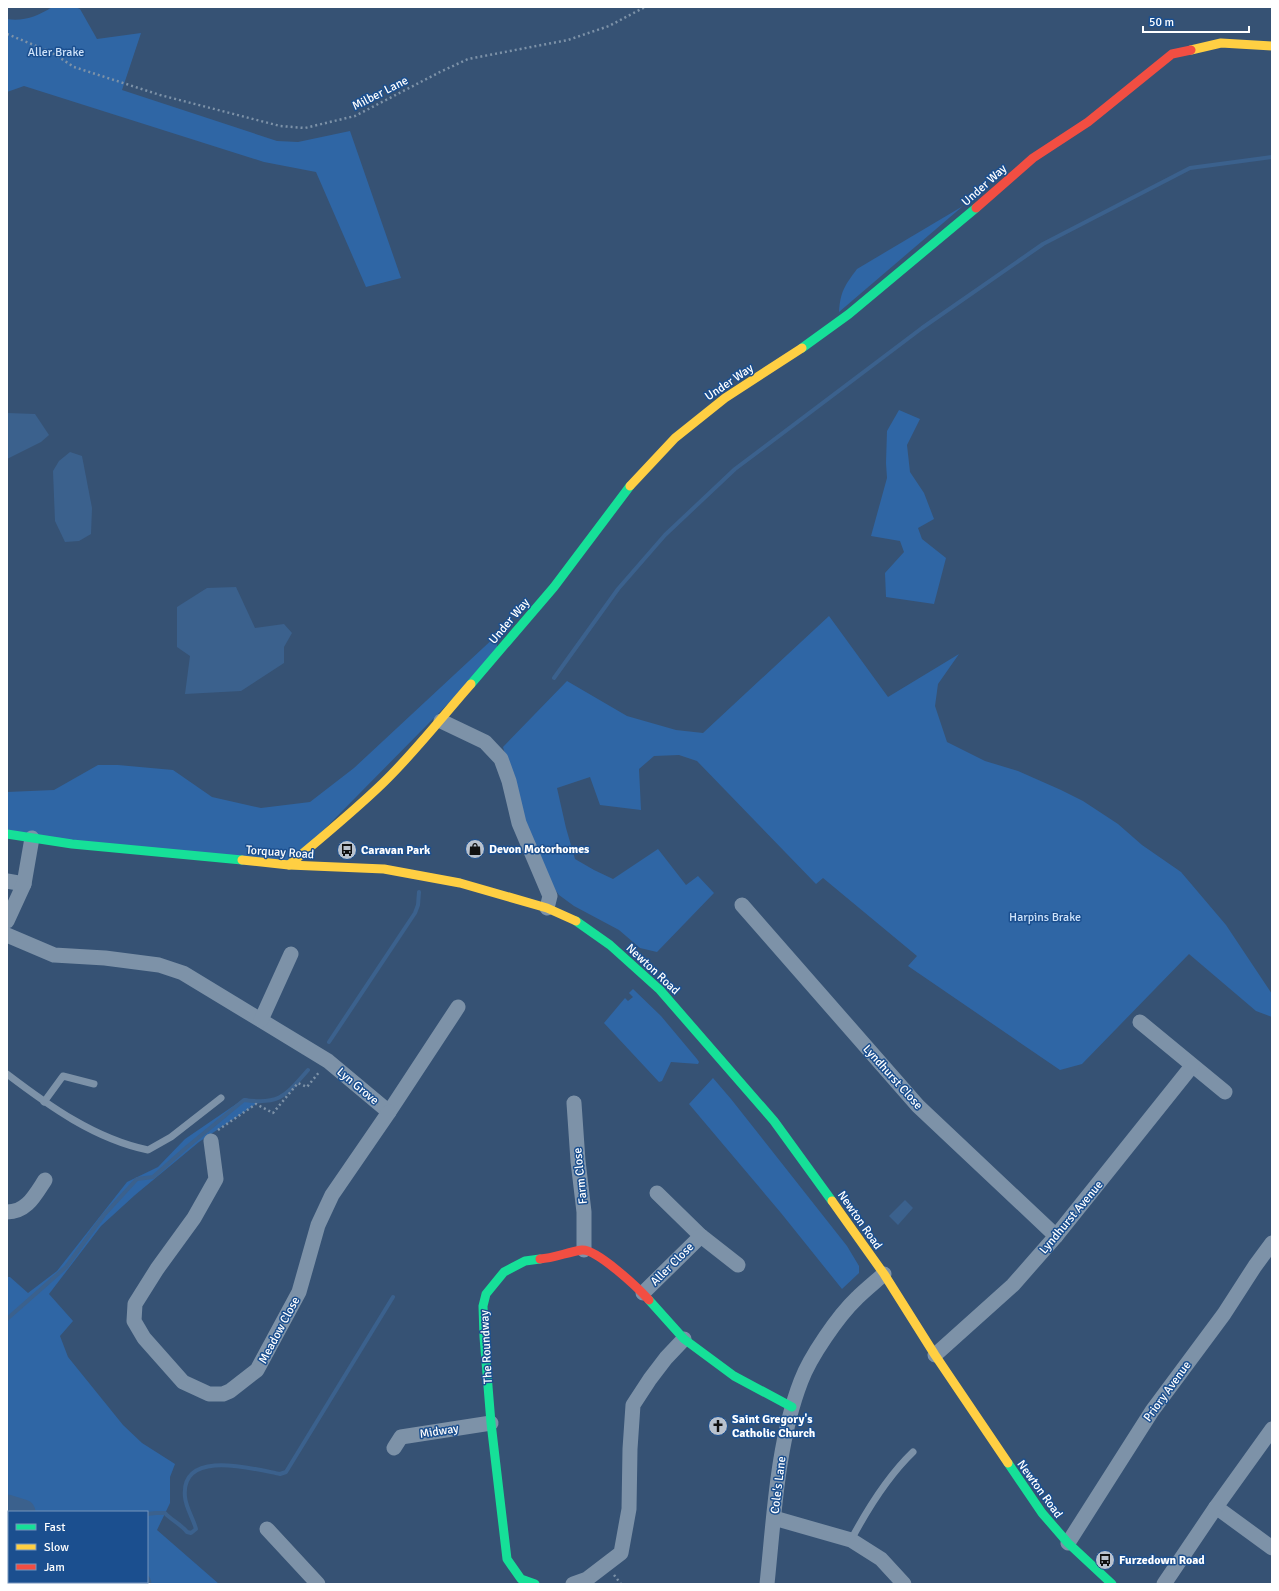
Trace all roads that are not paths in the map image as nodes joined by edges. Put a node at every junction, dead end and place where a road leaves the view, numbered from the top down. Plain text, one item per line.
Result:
1 (1272, 46) edge
2 (441, 721) junction
3 (7, 834) edge
4 (32, 838) junction
5 (289, 866) junction
6 (7, 881) edge
7 (24, 884) junction
8 (742, 905) dead end
9 (547, 908) junction
10 (7, 921) edge
11 (7, 935) edge
12 (291, 954) dead end
13 (458, 1007) dead end
14 (261, 1020) junction
15 (1140, 1022) dead end
16 (1192, 1066) junction
17 (7, 1074) edge
18 (94, 1084) dead end
19 (1225, 1092) dead end
20 (221, 1098) dead end
21 (44, 1102) junction
22 (574, 1102) dead end
23 (389, 1112) junction
24 (211, 1141) road end
25 (45, 1180) dead end
26 (657, 1193) dead end
27 (7, 1212) edge
28 (701, 1236) junction
29 (1056, 1236) junction
30 (1272, 1243) edge
31 (584, 1250) junction
32 (738, 1266) dead end
33 (884, 1274) junction
34 (643, 1293) junction
35 (684, 1339) junction
36 (935, 1355) junction
37 (792, 1407) junction
38 (491, 1423) junction
39 (1272, 1428) edge
40 (394, 1448) dead end
41 (913, 1452) dead end
42 (1216, 1507) junction
43 (774, 1518) junction
44 (267, 1529) dead end
45 (851, 1540) junction
46 (1068, 1543) junction
47 (1272, 1548) edge
48 (518, 1581) edge
49 (318, 1584) edge
50 (535, 1584) edge
51 (573, 1584) edge
52 (767, 1584) edge
53 (904, 1584) edge
54 (1112, 1584) edge
55 (1164, 1584) edge

1 - 2 street, Under Way
2 - 5 street, Under Way
2 - 9 street
3 - 4 street, Torquay Road
4 - 5 street, Torquay Road
4 - 7 street
5 - 9 street, Torquay Road
6 - 7 street
7 - 10 street
8 - 29 street, Lyndhurst Close
9 - 33 street, Newton Road
11 - 14 street, Lyn Grove
12 - 14 street
13 - 23 street, Lyn Grove
14 - 23 street, Lyn Grove
15 - 16 street
16 - 19 street
16 - 29 street, Lyndhurst Avenue
17 - 21 lane
18 - 21 lane
20 - 21 lane
22 - 31 street, Farm Close
23 - 24 street, Meadow Close
25 - 27 street
26 - 28 street, Aller Close
28 - 32 street, Aller Close
28 - 34 street, Aller Close
29 - 36 street, Lyndhurst Avenue
30 - 46 street, Priory Avenue
31 - 34 street
31 - 38 street, The Roundway
33 - 36 street, Newton Road
33 - 37 street, Cole's Lane
34 - 35 street
35 - 37 street
35 - 51 street
36 - 46 street, Newton Road
37 - 43 street, Cole's Lane
38 - 40 street, Midway
38 - 48 street, The Roundway
39 - 42 street
41 - 45 lane
42 - 47 street
42 - 55 street
43 - 45 street
43 - 52 street, Cole's Lane
44 - 49 street
45 - 53 street
46 - 54 street, Newton Road
48 - 50 street, The Roundway

